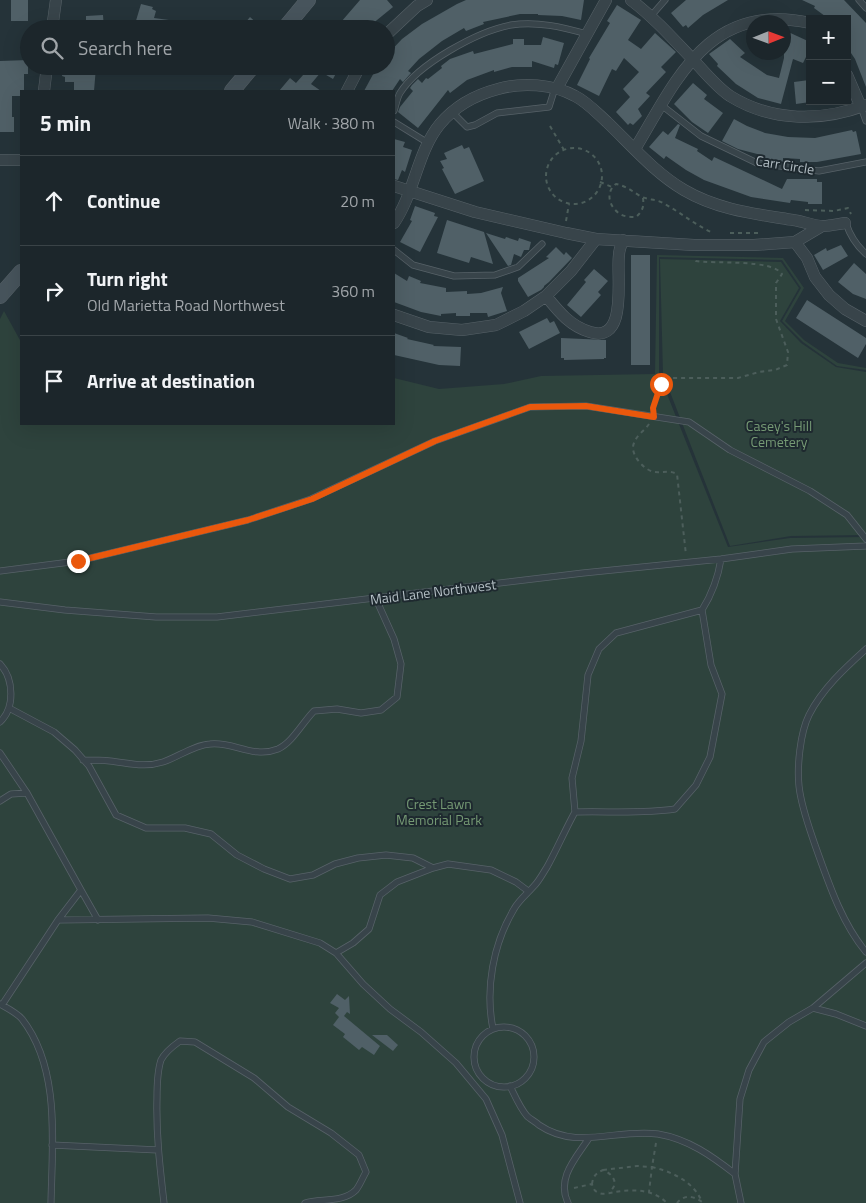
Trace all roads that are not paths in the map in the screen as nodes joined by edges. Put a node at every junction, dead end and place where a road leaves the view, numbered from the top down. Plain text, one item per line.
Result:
1 (56, 0) edge
2 (308, 0) edge
3 (427, 0) edge
4 (606, 0) edge
5 (631, 0) edge
6 (665, 0) edge
7 (859, 0) edge
8 (776, 8) dead end
9 (866, 8) edge
10 (651, 16) junction
11 (53, 20) edge
12 (291, 20) edge
13 (806, 21) edge
14 (395, 27) edge
15 (587, 34) junction
16 (698, 39) dead end
17 (686, 53) junction
18 (46, 75) edge
19 (248, 75) edge
20 (355, 75) edge
21 (851, 83) edge
22 (556, 88) junction
23 (239, 89) edge
24 (44, 90) edge
25 (348, 90) edge
26 (660, 104) junction
27 (863, 106) edge
28 (395, 108) edge
29 (452, 112) junction
30 (866, 122) edge
31 (395, 123) edge
32 (428, 143) junction
33 (635, 149) junction
34 (0, 160) edge
35 (20, 160) edge
36 (866, 162) edge
37 (395, 186) edge
38 (410, 192) junction
39 (395, 221) edge
40 (850, 222) joint
41 (822, 226) junction
42 (596, 238) junction
43 (623, 240) junction
44 (795, 242) junction
45 (542, 244) dead end
46 (395, 251) edge
47 (866, 254) edge
48 (20, 273) edge
49 (0, 296) edge
50 (546, 296) junction
51 (395, 315) edge
52 (866, 321) edge
53 (866, 539) edge
54 (866, 546) edge
55 (721, 559) junction
56 (0, 571) edge
57 (376, 599) junction
58 (0, 602) edge
59 (702, 610) junction
60 (865, 652) edge
61 (0, 664) edge
62 (9, 708) junction
63 (0, 722) edge
64 (0, 753) edge
65 (83, 760) junction
66 (27, 792) junction
67 (0, 801) edge
68 (575, 812) junction
69 (433, 868) junction
70 (81, 890) junction
71 (528, 890) junction
72 (58, 920) junction
73 (98, 920) junction
74 (866, 952) edge
75 (336, 953) junction
76 (866, 963) edge
77 (1, 1004) edge
78 (813, 1008) junction
79 (866, 1026) edge
80 (493, 1028) junction
81 (510, 1086) junction
82 (588, 1138) junction
83 (52, 1144) junction
84 (158, 1150) junction
85 (735, 1174) junction
86 (51, 1203) edge
87 (164, 1203) edge
88 (304, 1203) edge
89 (520, 1203) edge
90 (568, 1203) edge
91 (741, 1203) edge

1 - 11 street
2 - 12 main road
3 - 14 street
4 - 15 street
5 - 10 street
6 - 10 lane
7 - 9 lane
8 - 13 street
10 - 17 street
15 - 22 street
15 - 28 lane
16 - 17 street
17 - 26 street
17 - 27 street
18 - 24 street
19 - 23 main road
20 - 25 street
21 - 27 street
22 - 29 street
22 - 29 lane
22 - 33 street
26 - 33 street
26 - 36 lane, Carr Circle
27 - 30 lane
29 - 32 street
31 - 32 lane
32 - 38 street
33 - 41 street
34 - 35 street
37 - 38 street
38 - 39 street
38 - 42 street
40 - 41 street
40 - 47 lane
41 - 44 street
42 - 43 street
42 - 50 street
43 - 44 street
43 - 50 street
44 - 52 street
45 - 46 lane
48 - 49 main road
50 - 51 street
53 - 56 lane
54 - 55 lane, Maid Lane Northwest
55 - 57 lane, Maid Lane Northwest
55 - 59 lane
57 - 58 lane, Maid Lane Northwest
57 - 65 lane
59 - 68 lane
59 - 68 lane
60 - 74 lane
61 - 62 lane
62 - 63 lane
62 - 65 lane
64 - 66 lane
65 - 69 lane
66 - 67 lane
66 - 70 lane
68 - 71 lane
69 - 71 lane
69 - 75 lane
70 - 72 lane
70 - 73 lane
71 - 80 lane
72 - 73 lane
72 - 77 lane
73 - 75 lane
75 - 89 lane
76 - 78 lane
77 - 83 lane
78 - 79 lane
78 - 85 lane
80 - 81 lane
80 - 81 lane
81 - 82 lane
82 - 85 lane
82 - 90 lane
83 - 84 lane
83 - 86 lane
84 - 87 lane
84 - 88 lane
85 - 91 lane

